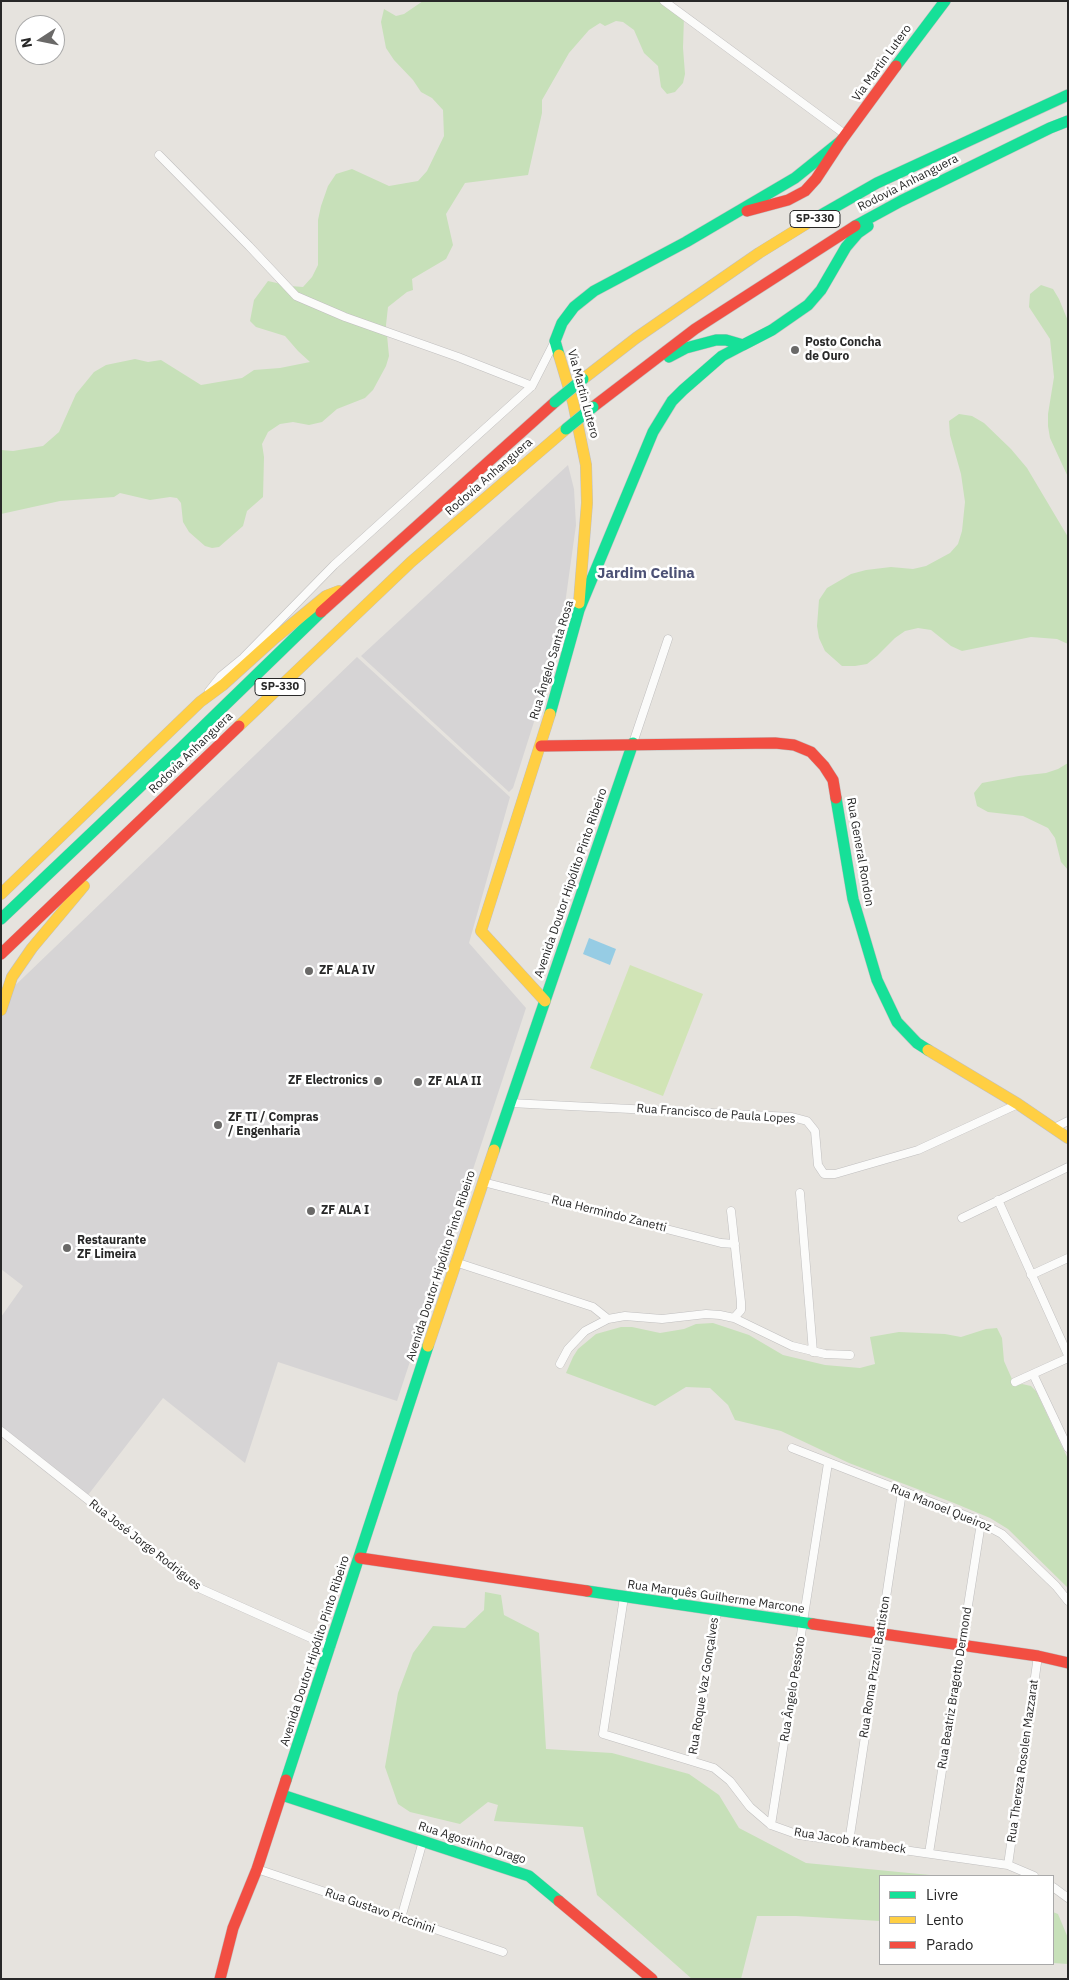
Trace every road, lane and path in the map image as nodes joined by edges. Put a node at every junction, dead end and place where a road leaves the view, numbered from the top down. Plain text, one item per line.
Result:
1 (664, 1) edge
2 (945, 1) edge
3 (1068, 95) edge
4 (1068, 121) edge
5 (844, 138) junction
6 (159, 155) dead end
7 (793, 179) junction
8 (801, 194) junction
9 (901, 201) junction
10 (727, 218) junction
11 (555, 341) junction
12 (743, 344) junction
13 (635, 373) junction
14 (532, 386) junction
15 (343, 590) junction
16 (579, 610) junction
17 (668, 639) dead end
18 (200, 702) junction
19 (633, 743) junction
20 (540, 746) junction
21 (131, 829) junction
22 (1, 894) edge
23 (1, 919) edge
24 (1, 954) edge
25 (545, 1001) junction
26 (1, 1010) edge
27 (510, 1103) junction
28 (1018, 1104) junction
29 (1068, 1121) edge
30 (1054, 1128) junction
31 (1068, 1138) edge
32 (1068, 1166) edge
33 (483, 1182) junction
34 (800, 1192) dead end
35 (998, 1200) junction
36 (731, 1211) dead end
37 (962, 1218) dead end
38 (735, 1244) junction
39 (1068, 1258) edge
40 (455, 1262) junction
41 (1031, 1275) junction
42 (734, 1318) junction
43 (608, 1319) junction
44 (813, 1352) junction
45 (850, 1355) dead end
46 (1068, 1357) edge
47 (560, 1364) dead end
48 (1032, 1374) junction
49 (1015, 1382) dead end
50 (1, 1431) edge
51 (1067, 1447) edge
52 (792, 1448) dead end
53 (828, 1463) junction
54 (902, 1492) junction
55 (981, 1523) junction
56 (360, 1558) junction
57 (624, 1597) junction
58 (1068, 1600) edge
59 (717, 1611) junction
60 (803, 1623) junction
61 (880, 1634) junction
62 (962, 1645) junction
63 (331, 1648) junction
64 (1038, 1656) junction
65 (1064, 1660) edge
66 (692, 1761) junction
67 (282, 1795) junction
68 (771, 1825) junction
69 (423, 1841) junction
70 (849, 1842) junction
71 (929, 1853) junction
72 (1008, 1865) junction
73 (257, 1869) junction
74 (1032, 1875) edge
75 (1054, 1888) edge
76 (1068, 1898) edge
77 (244, 1904) junction
78 (400, 1918) junction
79 (503, 1952) dead end
80 (220, 1979) edge
81 (227, 1979) edge
82 (652, 1979) edge

1 - 5 street
2 - 5 main road, Via Martin Lutero
3 - 15 main road, Rodovia Anhanguera / SP-330, bridge
4 - 9 main road, Rodovia Anhanguera / SP-330
5 - 7 main road, Via Martin Lutero
5 - 8 main road, Via Martin Lutero
6 - 14 street
7 - 8 main road
7 - 10 main road, Via Martin Lutero
8 - 10 main road, Via Martin Lutero
9 - 12 main road, Rua Ângelo Santa Rosa
9 - 13 main road, Rodovia Anhanguera / SP-330
10 - 11 main road, Via Martin Lutero
11 - 14 street
11 - 16 main road, Via Martin Lutero
12 - 13 main road
12 - 16 main road, Rua Ângelo Santa Rosa
13 - 21 main road, Rodovia Anhanguera / SP-330, bridge
14 - 18 street
15 - 18 main road
15 - 23 main road, Rodovia Anhanguera / SP-330
16 - 20 main road, Rua Ângelo Santa Rosa
17 - 19 street, Avenida Doutor Hipólito Pinto Ribeiro
18 - 22 main road
19 - 20 main road, Rua General Rondon
19 - 25 main road, Avenida Doutor Hipólito Pinto Ribeiro
19 - 28 main road, Rua General Rondon
20 - 25 main road, Rua Ângelo Santa Rosa
21 - 24 main road, Rodovia Anhanguera / SP-330
21 - 26 main road
25 - 27 main road, Avenida Doutor Hipólito Pinto Ribeiro
27 - 28 street, Rua Francisco de Paula Lopes
27 - 33 main road, Avenida Doutor Hipólito Pinto Ribeiro
28 - 30 main road, Rua General Rondon
29 - 30 street
30 - 31 main road, Rua General Rondon
32 - 35 street
33 - 38 street, Rua Hermindo Zanetti
33 - 40 main road, Avenida Doutor Hipólito Pinto Ribeiro
34 - 44 street
35 - 37 street
35 - 41 street
36 - 38 street
38 - 42 street
39 - 41 street
40 - 43 street
40 - 56 main road, Avenida Doutor Hipólito Pinto Ribeiro
41 - 46 street
42 - 43 street
42 - 44 street
43 - 47 street
44 - 45 street
46 - 48 street
48 - 49 street
48 - 51 street
50 - 63 street, Rua José Jorge Rodrigues
52 - 53 street, Rua Manoel Queiroz
53 - 54 street, Rua Manoel Queiroz
53 - 60 street, Rua Ângelo Pessoto
54 - 55 street, Rua Manoel Queiroz
54 - 61 street, Rua Roma Pizzoli Battiston
55 - 58 street, Rua Manoel Queiroz
55 - 62 street, Rua Beatriz Bragotto Dermond
56 - 57 main road, Rua Marquês Guilherme Marcone
56 - 63 main road, Avenida Doutor Hipólito Pinto Ribeiro
57 - 59 main road, Rua Marquês Guilherme Marcone
57 - 66 street, Rua Jacob Krambeck
59 - 60 main road, Rua Marquês Guilherme Marcone
59 - 66 street, Rua Roque Vaz Gonçalves
60 - 61 main road, Rua Marquês Guilherme Marcone
60 - 68 street, Rua Ângelo Pessoto
61 - 62 main road, Rua Marquês Guilherme Marcone
61 - 70 street, Rua Roma Pizzoli Battiston
62 - 64 main road, Rua Marquês Guilherme Marcone
62 - 71 street, Rua Beatriz Bragotto Dermond
63 - 67 main road, Avenida Doutor Hipólito Pinto Ribeiro
64 - 65 main road, Rua Marquês Guilherme Marcone
64 - 72 street, Rua Thereza Rosolen Mazzarat
66 - 68 street, Rua Jacob Krambeck
67 - 69 main road, Rua Agostinho Drago
67 - 73 main road, Avenida Doutor Hipólito Pinto Ribeiro
68 - 70 street, Rua Jacob Krambeck
69 - 78 street
69 - 82 main road, Rua Agostinho Drago
70 - 71 street, Rua Jacob Krambeck
71 - 72 street, Rua Jacob Krambeck
72 - 74 street, Rua Jacob Krambeck
73 - 77 main road, Avenida Doutor Hipólito Pinto Ribeiro
73 - 78 street, Rua Gustavo Piccinini
75 - 76 street
77 - 80 main road, Avenida Doutor Hipólito Pinto Ribeiro
77 - 81 main road, Avenida Doutor Hipólito Pinto Ribeiro
78 - 79 street, Rua Gustavo Piccinini

